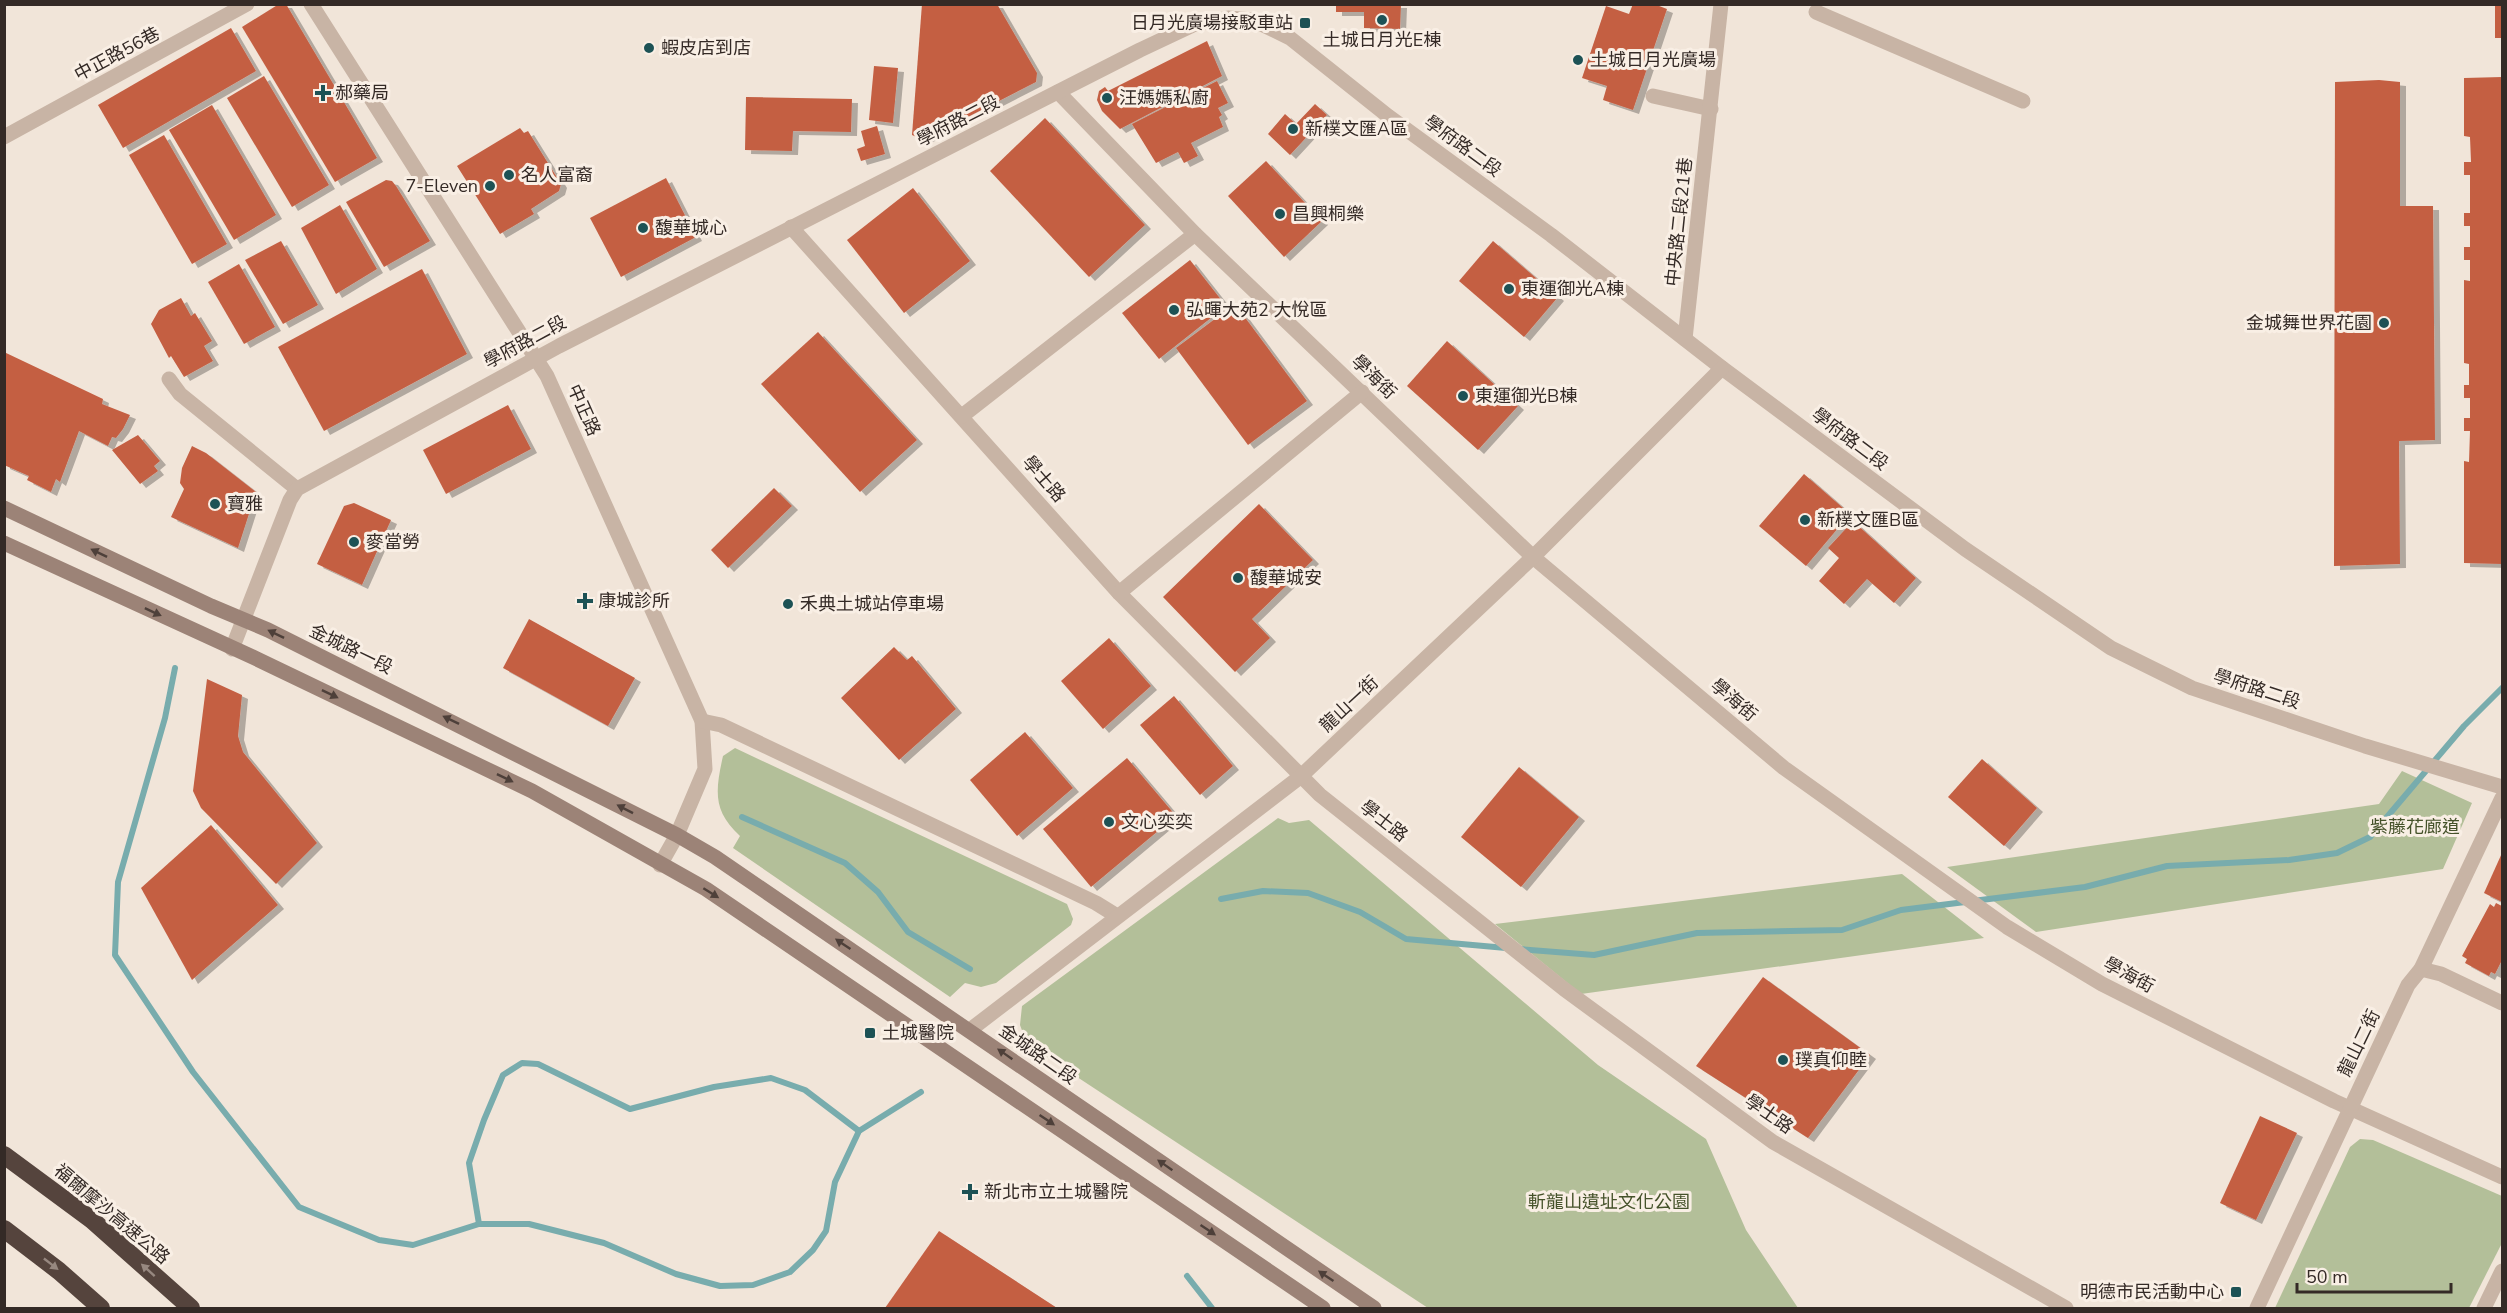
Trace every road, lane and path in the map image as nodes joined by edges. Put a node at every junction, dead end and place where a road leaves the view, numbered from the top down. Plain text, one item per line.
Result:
1 (247, 4) edge
2 (311, 4) edge
3 (1721, 4) edge
4 (1255, 12) edge
5 (1816, 12) dead end
6 (1059, 92) junction
7 (1653, 96) dead end
8 (2024, 101) dead end
9 (1711, 110) junction
10 (4, 137) edge
11 (791, 227) junction
12 (1195, 234) junction
13 (1685, 339) junction
14 (536, 358) junction
15 (1722, 368) junction
16 (169, 379) dead end
17 (1362, 393) junction
18 (962, 416) junction
19 (297, 489) junction
20 (4, 507) edge
21 (4, 543) edge
22 (1533, 556) junction
23 (1119, 593) junction
24 (245, 621) junction
25 (232, 649) junction
26 (702, 721) junction
27 (1300, 777) junction
28 (2502, 787) edge
29 (2502, 798) edge
30 (677, 835) junction
31 (660, 865) junction
32 (1118, 916) junction
33 (2421, 969) junction
34 (2502, 1003) edge
35 (970, 1030) junction
36 (2351, 1109) junction
37 (4, 1155) edge
38 (2502, 1177) edge
39 (4, 1229) edge
40 (2502, 1271) edge
41 (101, 1308) edge
42 (191, 1308) edge
43 (1323, 1308) edge
44 (1374, 1308) edge
45 (2066, 1308) edge
46 (2257, 1308) edge
47 (2484, 1308) edge

1 - 10 street, 中正路56巷
2 - 14 street, 中正路
3 - 9 street, 中央路二段21巷
4 - 6 street, 學府路二段
4 - 13 street, 學府路二段
5 - 8 street
6 - 11 street, 學府路二段
6 - 12 street, 學海街
7 - 9 street
9 - 13 street, 中央路二段21巷
11 - 14 street, 學府路二段
11 - 18 street, 學士路
12 - 17 street, 學海街
12 - 18 street
13 - 15 street, 學府路二段
14 - 19 street, 學府路二段
14 - 26 street, 中正路
15 - 22 street, 龍山一街
15 - 28 street, 學府路二段
16 - 19 street
17 - 22 street, 學海街
17 - 23 street
18 - 23 street, 學士路
19 - 24 street
24 -> 20 main road, 金城路一段
21 -> 25 main road
22 - 27 street, 龍山一街
22 - 36 street, 學海街
23 - 27 street, 學士路
24 - 25 street
30 -> 24 main road, 金城路一段
25 -> 31 main road
26 - 30 street, 中正路
26 - 32 street
27 - 32 street, 龍山一街
27 - 45 street, 學士路
29 - 33 street, 龍山二街
30 - 31 street, 中正路
35 -> 30 main road, 金城路二段
31 -> 43 main road
32 - 35 street, 龍山一街
33 - 34 street
33 - 36 street, 龍山二街
44 -> 35 main road, 金城路二段
36 - 38 street, 學海街
36 - 46 street, 龍山二街
42 -> 37 highway, 福爾摩沙高速公路
39 -> 41 highway
40 - 47 street

